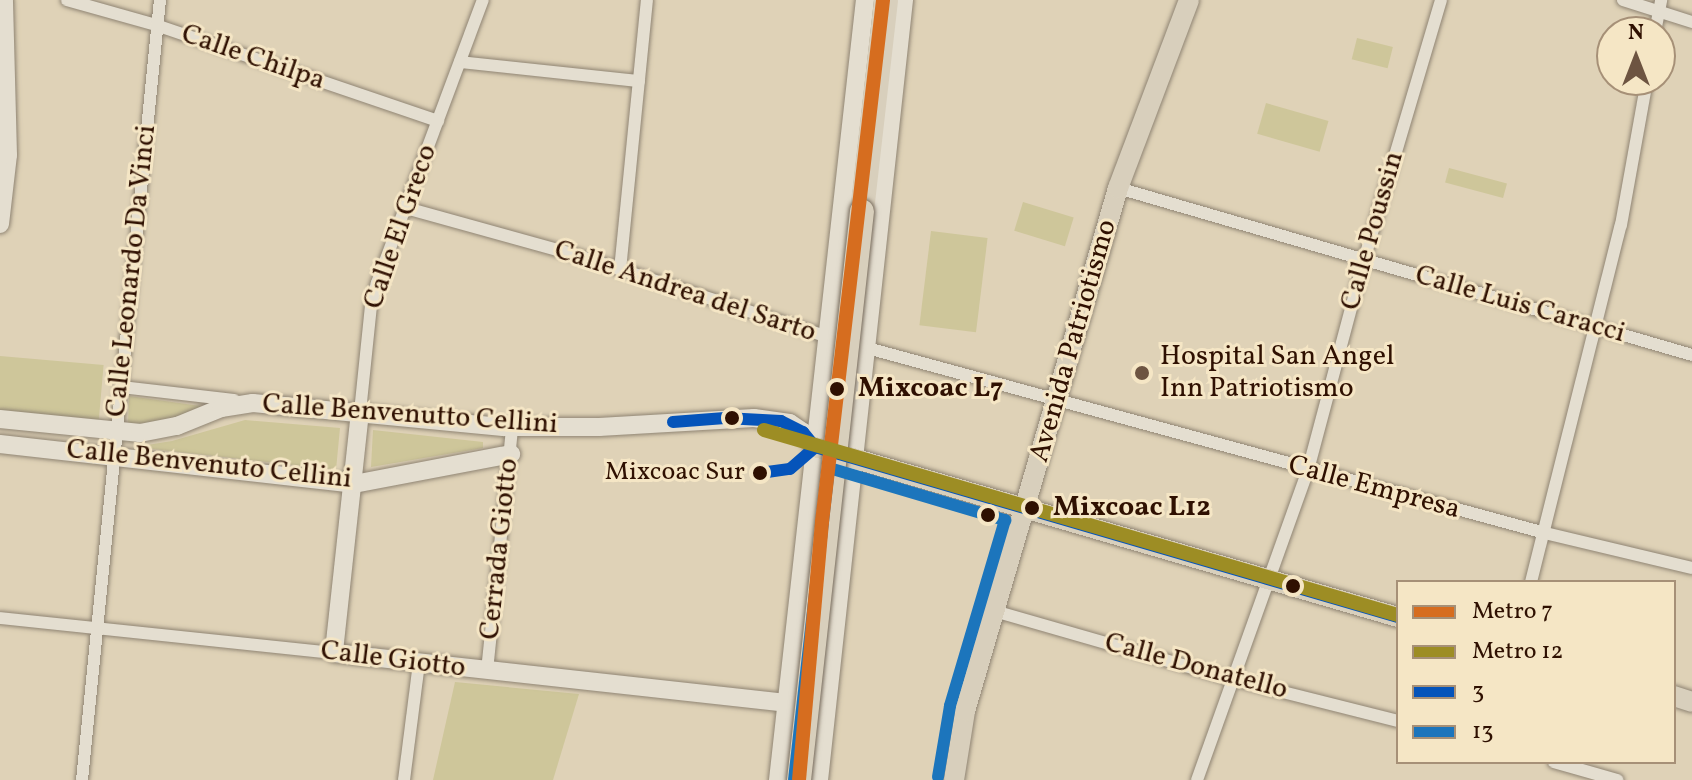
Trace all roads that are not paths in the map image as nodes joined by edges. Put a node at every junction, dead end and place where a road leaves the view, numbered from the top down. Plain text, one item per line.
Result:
1 (4, 0) edge
2 (67, 0) edge
3 (160, 0) edge
4 (483, 0) edge
5 (647, 0) edge
6 (865, 0) edge
7 (886, 0) edge
8 (904, 0) edge
9 (1189, 0) edge
10 (1441, 0) edge
11 (1623, 0) edge
12 (1660, 6) edge
13 (1692, 22) edge
14 (156, 25) junction
15 (460, 62) junction
16 (639, 81) junction
17 (1644, 96) edge
18 (438, 121) junction
19 (1118, 188) junction
20 (406, 208) junction
21 (0, 224) edge
22 (1364, 260) junction
23 (620, 270) junction
24 (1595, 326) junction
25 (827, 337) junction
26 (865, 348) junction
27 (1692, 355) edge
28 (121, 387) junction
29 (1057, 402) junction
30 (253, 403) junction
31 (360, 412) junction
32 (0, 419) edge
33 (512, 427) junction
34 (116, 433) junction
35 (0, 444) edge
36 (815, 447) junction
37 (511, 454) junction
38 (115, 456) junction
39 (853, 459) junction
40 (1308, 470) junction
41 (354, 484) junction
42 (1025, 509) junction
43 (1545, 533) junction
44 (1692, 568) edge
45 (1269, 580) junction
46 (1532, 580) edge
47 (994, 611) junction
48 (1396, 616) edge
49 (0, 618) edge
50 (95, 627) junction
51 (334, 653) junction
52 (419, 663) junction
53 (487, 671) junction
54 (1235, 679) junction
55 (786, 703) junction
56 (1396, 720) edge
57 (1561, 764) edge
58 (82, 780) edge
59 (404, 780) edge
60 (778, 780) edge
61 (799, 780) edge
62 (819, 780) edge
63 (954, 780) edge
64 (1197, 780) edge
65 (1617, 780) edge

1 - 21 street
2 - 14 street, Calle Chilpa
3 - 14 street, Calle Leonardo Da Vinci
4 - 15 street, Calle El Greco
5 - 16 street
6 - 25 street
7 - 61 highway, bridge
8 - 26 street
9 - 19 main road, Avenida Patriotismo
10 - 22 street, Calle Poussin
11 - 12 street
12 - 13 street
14 - 18 street, Calle Chilpa
14 - 28 street, Calle Leonardo Da Vinci
15 - 16 street
15 - 18 street, Calle El Greco
16 - 23 street
17 - 24 street
18 - 20 street, Calle El Greco
19 - 22 street, Calle Luis Caracci
19 - 29 main road, Avenida Patriotismo
20 - 23 street, Calle Andrea del Sarto
20 - 31 street, Calle El Greco
22 - 24 street, Calle Luis Caracci
22 - 40 street, Calle Poussin
23 - 25 street, Calle Andrea del Sarto
24 - 27 street, Calle Luis Caracci
24 - 43 street
25 - 26 street, Calle Andrea del Sarto
25 - 36 street
26 - 29 street, Calle Andrea del Sarto
26 - 39 street
28 - 30 street
28 - 34 street, Calle Leonardo Da Vinci
29 - 40 street, Calle Empresa
29 - 42 main road, Avenida Patriotismo
30 - 31 street, Calle Benvenutto Cellini
30 - 34 street, Calle Benvenutto Cellini
31 - 33 street, Calle Benvenutto Cellini
31 - 41 street, Calle El Greco
32 - 34 street, Calle Benvenutto Cellini
33 - 36 street, Calle Benvenutto Cellini
33 - 37 street, Cerrada Giotto
34 - 38 street, Calle Leonardo Da Vinci
35 - 38 street, Calle Benvenuto Cellini
36 - 39 main road
36 - 55 street
37 - 41 street, Calle Benvenuto Cellini
37 - 53 street, Cerrada Giotto
38 - 41 street, Calle Benvenuto Cellini
38 - 50 street, Calle Leonardo Da Vinci
39 - 42 main road
39 - 62 street
40 - 43 street, Calle Empresa
40 - 45 street, Calle Poussin
41 - 51 street, Calle El Greco
42 - 45 main road
42 - 47 main road, Avenida Patriotismo
43 - 44 street, Calle Empresa
43 - 46 street
45 - 48 main road
45 - 54 street, Calle Poussin
47 - 54 street, Calle Donatello
47 - 63 main road, Avenida Patriotismo
49 - 50 street, Calle Giotto
50 - 51 street, Calle Giotto
50 - 58 street, Calle Leonardo Da Vinci
51 - 52 street, Calle Giotto
52 - 53 street, Calle Giotto
52 - 59 street
53 - 55 street, Calle Giotto
54 - 56 street, Calle Donatello
54 - 64 street, Calle Poussin
55 - 60 street
57 - 65 street

